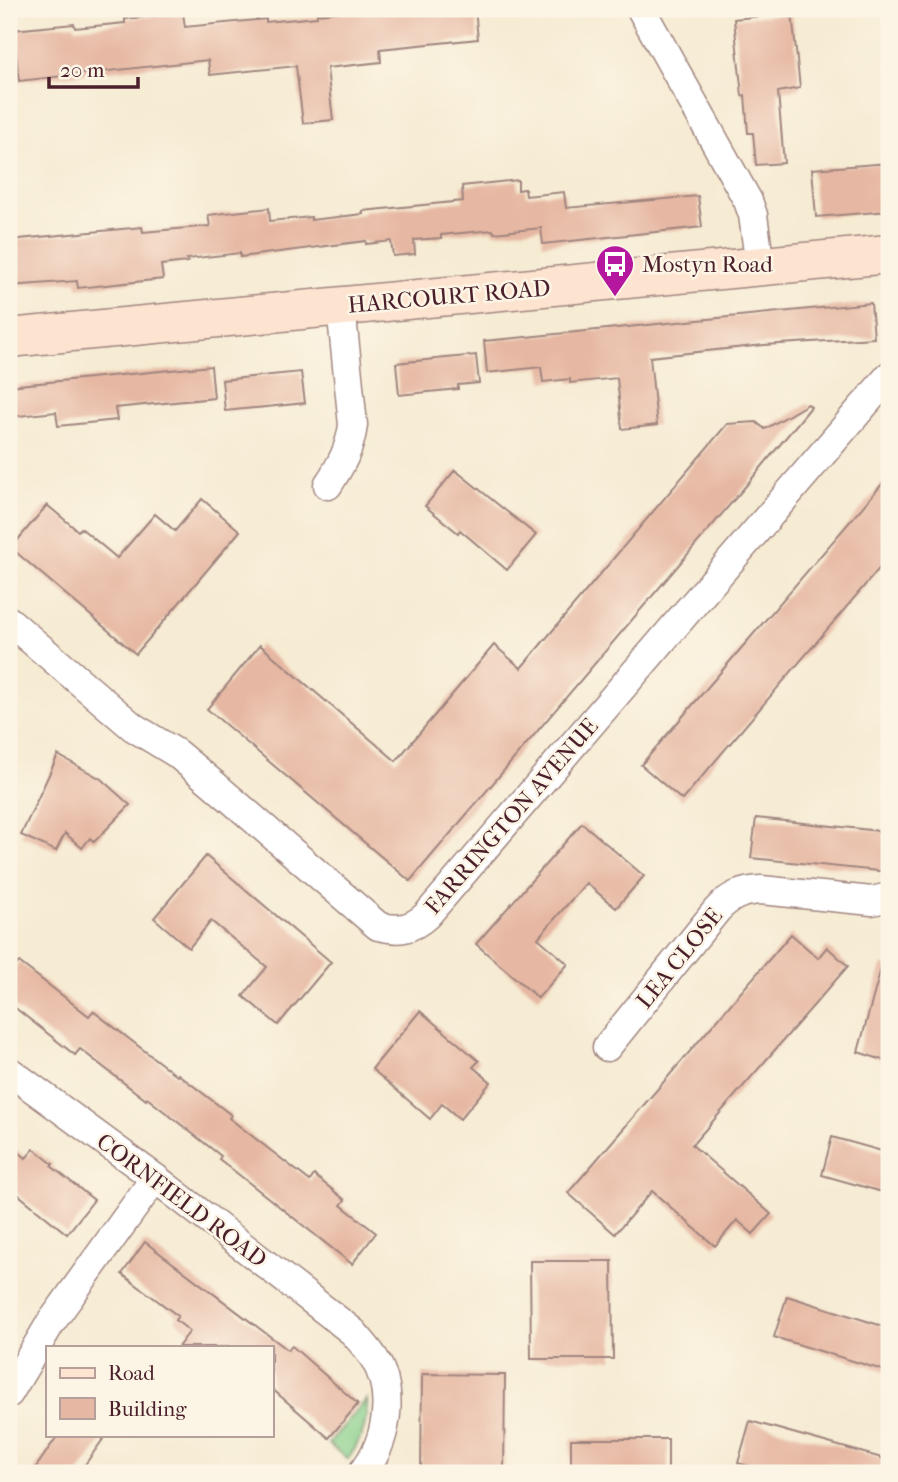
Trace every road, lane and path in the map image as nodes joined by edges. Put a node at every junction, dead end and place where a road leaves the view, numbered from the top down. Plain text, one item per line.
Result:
1 (641, 9) edge
2 (889, 254) edge
3 (760, 267) junction
4 (341, 307) junction
5 (9, 338) edge
6 (889, 376) edge
7 (328, 485) dead end
8 (9, 621) edge
9 (889, 897) edge
10 (607, 1047) dead end
11 (9, 1071) edge
12 (155, 1178) junction
13 (9, 1393) edge
14 (362, 1473) edge

1 - 3 street
2 - 3 street, HARCOURT ROAD
3 - 4 street, HARCOURT ROAD
4 - 5 street, HARCOURT ROAD
4 - 7 street
6 - 8 street, FARRINGTON AVENUE
9 - 10 street, LEA CLOSE
11 - 12 street, CORNFIELD ROAD
12 - 13 street
12 - 14 street, CORNFIELD ROAD

